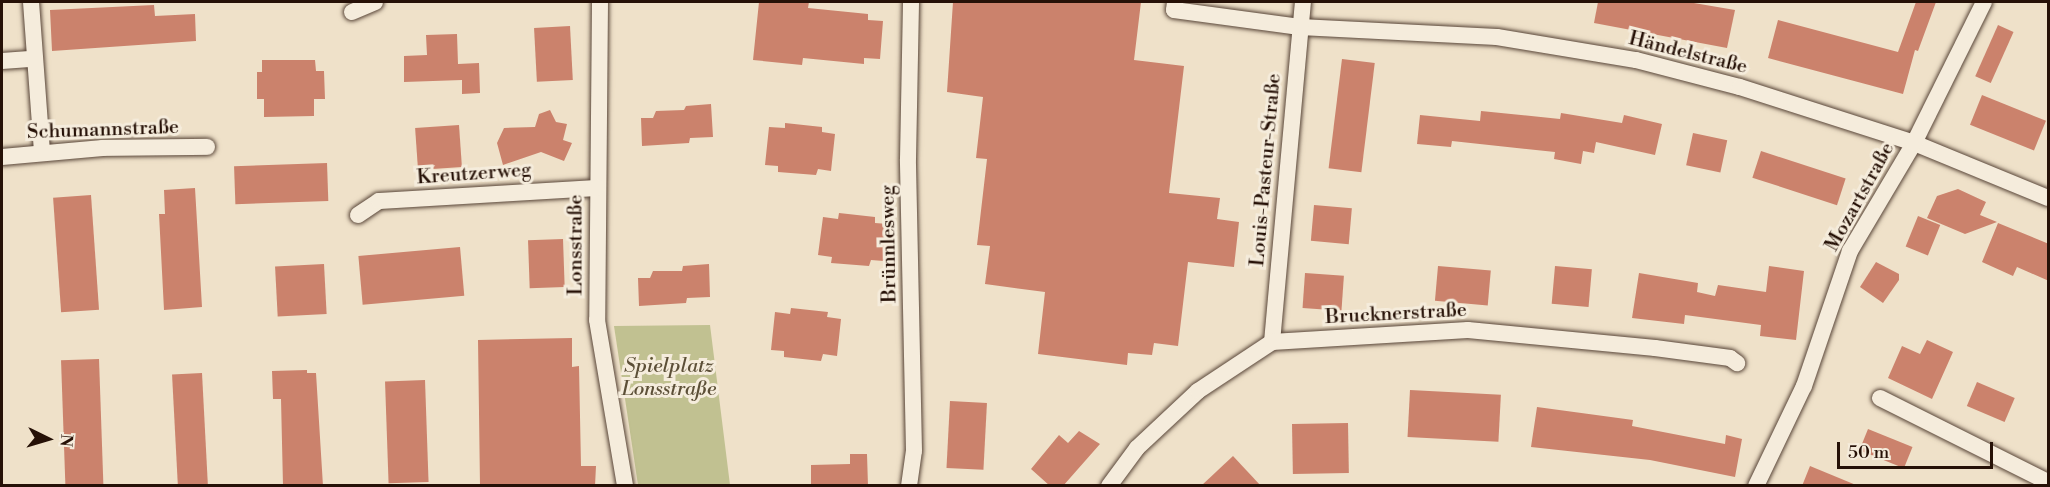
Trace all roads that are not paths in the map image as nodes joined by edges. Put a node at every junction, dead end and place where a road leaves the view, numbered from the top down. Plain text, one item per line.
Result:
1 (31, 2) edge
2 (375, 2) edge
3 (600, 2) edge
4 (911, 2) edge
5 (1175, 2) edge
6 (1303, 2) edge
7 (1984, 2) edge
8 (352, 12) dead end
9 (1300, 27) junction
10 (33, 60) junction
11 (2, 61) edge
12 (1914, 143) junction
13 (207, 147) dead end
14 (42, 152) junction
15 (2, 156) edge
16 (597, 188) junction
17 (2049, 198) edge
18 (358, 215) dead end
19 (1272, 342) junction
20 (1737, 363) dead end
21 (1880, 398) dead end
22 (2049, 482) edge
23 (625, 486) edge
24 (909, 486) edge
25 (1109, 486) edge
26 (1756, 486) edge

1 - 10 street
2 - 8 street
3 - 16 street, Lonsstraße
4 - 24 street, Brünnlesweg
5 - 9 street, Händelstraße
6 - 9 street, Louis-Pasteur-Straße
7 - 12 street, Mozartstraße
9 - 12 street, Händelstraße
9 - 19 street, Louis-Pasteur-Straße
10 - 11 street
10 - 14 street
12 - 17 street, Händelstraße
12 - 26 street, Mozartstraße
13 - 14 street, Schumannstraße
14 - 15 street, Schumannstraße
16 - 18 street, Kreutzerweg
16 - 23 street, Lonsstraße
19 - 20 street, Brucknerstraße
19 - 25 street
21 - 22 street

